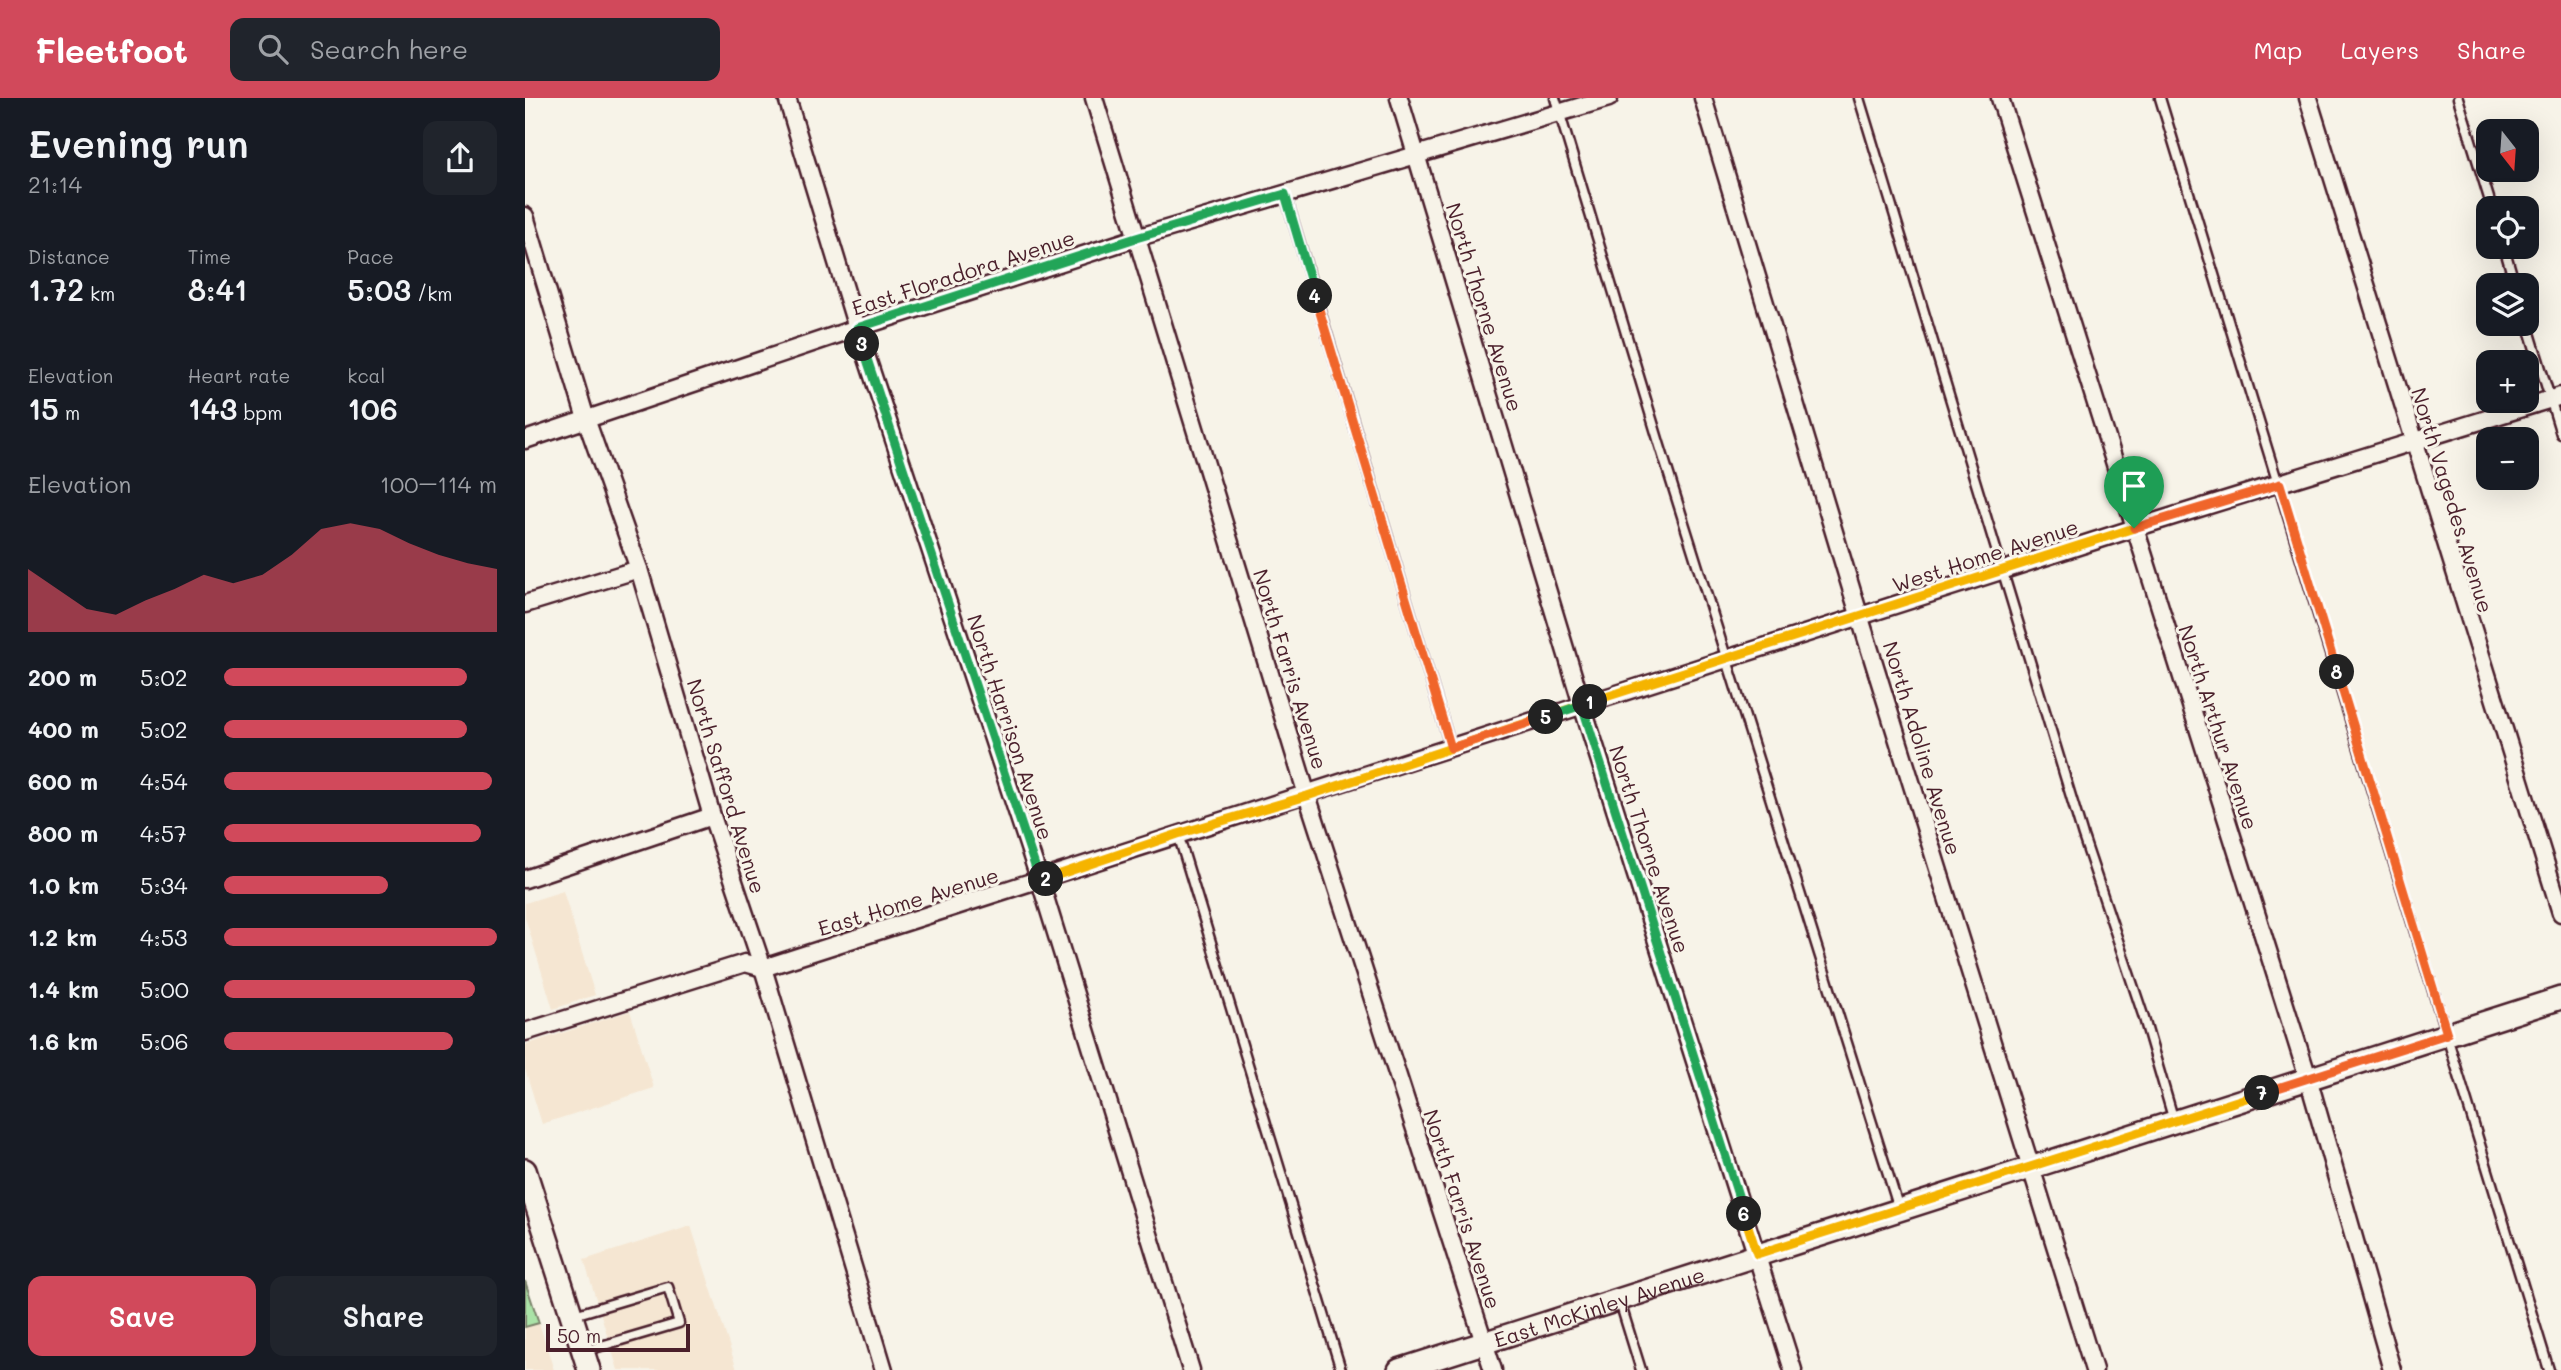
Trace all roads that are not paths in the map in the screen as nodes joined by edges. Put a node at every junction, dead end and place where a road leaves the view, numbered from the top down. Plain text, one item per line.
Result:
1 (787, 98) edge
2 (1094, 98) edge
3 (1399, 98) edge
4 (1609, 98) edge
5 (1703, 98) edge
6 (1859, 98) edge
7 (2000, 98) edge
8 (2160, 98) edge
9 (2308, 98) edge
10 (2458, 98) edge
11 (1557, 106) edge
12 (1417, 155) junction
13 (1285, 194) junction
14 (2488, 196) edge
15 (525, 216) edge
16 (1136, 238) junction
17 (857, 328) junction
18 (2532, 336) edge
19 (2556, 397) edge
20 (586, 419) junction
21 (2561, 434) edge
22 (525, 440) edge
23 (2413, 443) junction
24 (2280, 484) junction
25 (2134, 528) junction
26 (639, 569) junction
27 (2003, 572) junction
28 (525, 604) edge
29 (1860, 618) junction
30 (1728, 659) junction
31 (1582, 705) junction
32 (1451, 748) junction
33 (1307, 796) junction
34 (712, 816) junction
35 (1178, 834) junction
36 (525, 879) edge
37 (1040, 881) junction
38 (2561, 914) edge
39 (763, 968) junction
40 (2561, 998) edge
41 (525, 1032) edge
42 (2447, 1034) junction
43 (2308, 1078) junction
44 (2174, 1121) junction
45 (2032, 1166) junction
46 (525, 1170) edge
47 (1899, 1209) junction
48 (1757, 1254) junction
49 (1619, 1298) junction
50 (573, 1315) junction
51 (1484, 1342) junction
52 (586, 1361) edge
53 (884, 1370) edge
54 (1191, 1370) edge
55 (1341, 1370) edge
56 (1399, 1370) edge
57 (1493, 1370) edge
58 (1641, 1370) edge
59 (1793, 1370) edge
60 (2094, 1370) edge
61 (2392, 1370) edge
62 (2549, 1370) edge

1 - 17 street, North Harrison Avenue
2 - 16 street, North Farris Avenue
3 - 12 street, North Thorne Avenue
4 - 11 street, East Floradora Avenue
5 - 29 street, North Adoline Avenue
6 - 27 lane
7 - 25 street, North Arthur Avenue
8 - 24 lane
9 - 23 street, North Vagedes Avenue
10 - 14 lane
11 - 12 street, East Floradora Avenue
11 - 30 lane
12 - 13 street, East Floradora Avenue
12 - 31 street, North Thorne Avenue
13 - 16 street, East Floradora Avenue
13 - 32 lane
15 - 20 street, North Safford Avenue
16 - 17 street, East Floradora Avenue
16 - 33 street, North Farris Avenue
17 - 20 street, East Floradora Avenue
17 - 37 street, North Harrison Avenue
18 - 19 lane
19 - 21 lane
19 - 23 street, West Home Avenue
20 - 22 street, East Floradora Avenue
20 - 26 street, North Safford Avenue
23 - 24 street, West Home Avenue
23 - 38 street, North Vagedes Avenue
24 - 25 street, West Home Avenue
24 - 42 lane
25 - 27 street, West Home Avenue
25 - 43 street, North Arthur Avenue
26 - 28 street
26 - 34 street, North Safford Avenue
27 - 29 street, West Home Avenue
27 - 44 lane
29 - 30 street, West Home Avenue
29 - 45 street, North Adoline Avenue
30 - 31 street, West Home Avenue
30 - 47 lane
31 - 32 street, East Home Avenue
31 - 48 street, North Thorne Avenue
32 - 33 street, East Home Avenue
33 - 35 street, East Home Avenue
33 - 51 street, North Farris Avenue
34 - 36 street
34 - 39 street, North Safford Avenue
35 - 37 street, East Home Avenue
35 - 55 lane
37 - 39 street, East Home Avenue
37 - 54 street, North Harrison Avenue
39 - 41 street, East Home Avenue
39 - 53 street, North Safford Avenue
40 - 42 main road, East McKinley Avenue
42 - 43 main road, East McKinley Avenue
42 - 62 lane
43 - 44 main road, East McKinley Avenue
43 - 61 street, North Arthur Avenue
44 - 45 main road, East McKinley Avenue
45 - 47 main road, East McKinley Avenue
45 - 60 street, North Adoline Avenue
46 - 50 main road
47 - 48 main road, East McKinley Avenue
48 - 49 main road, East McKinley Avenue
48 - 59 street, North Thorne Avenue
49 - 51 main road, East McKinley Avenue
49 - 58 lane
50 - 52 main road
50 - 52 lane
51 - 56 main road, East McKinley Avenue
51 - 57 street, North Farris Avenue

